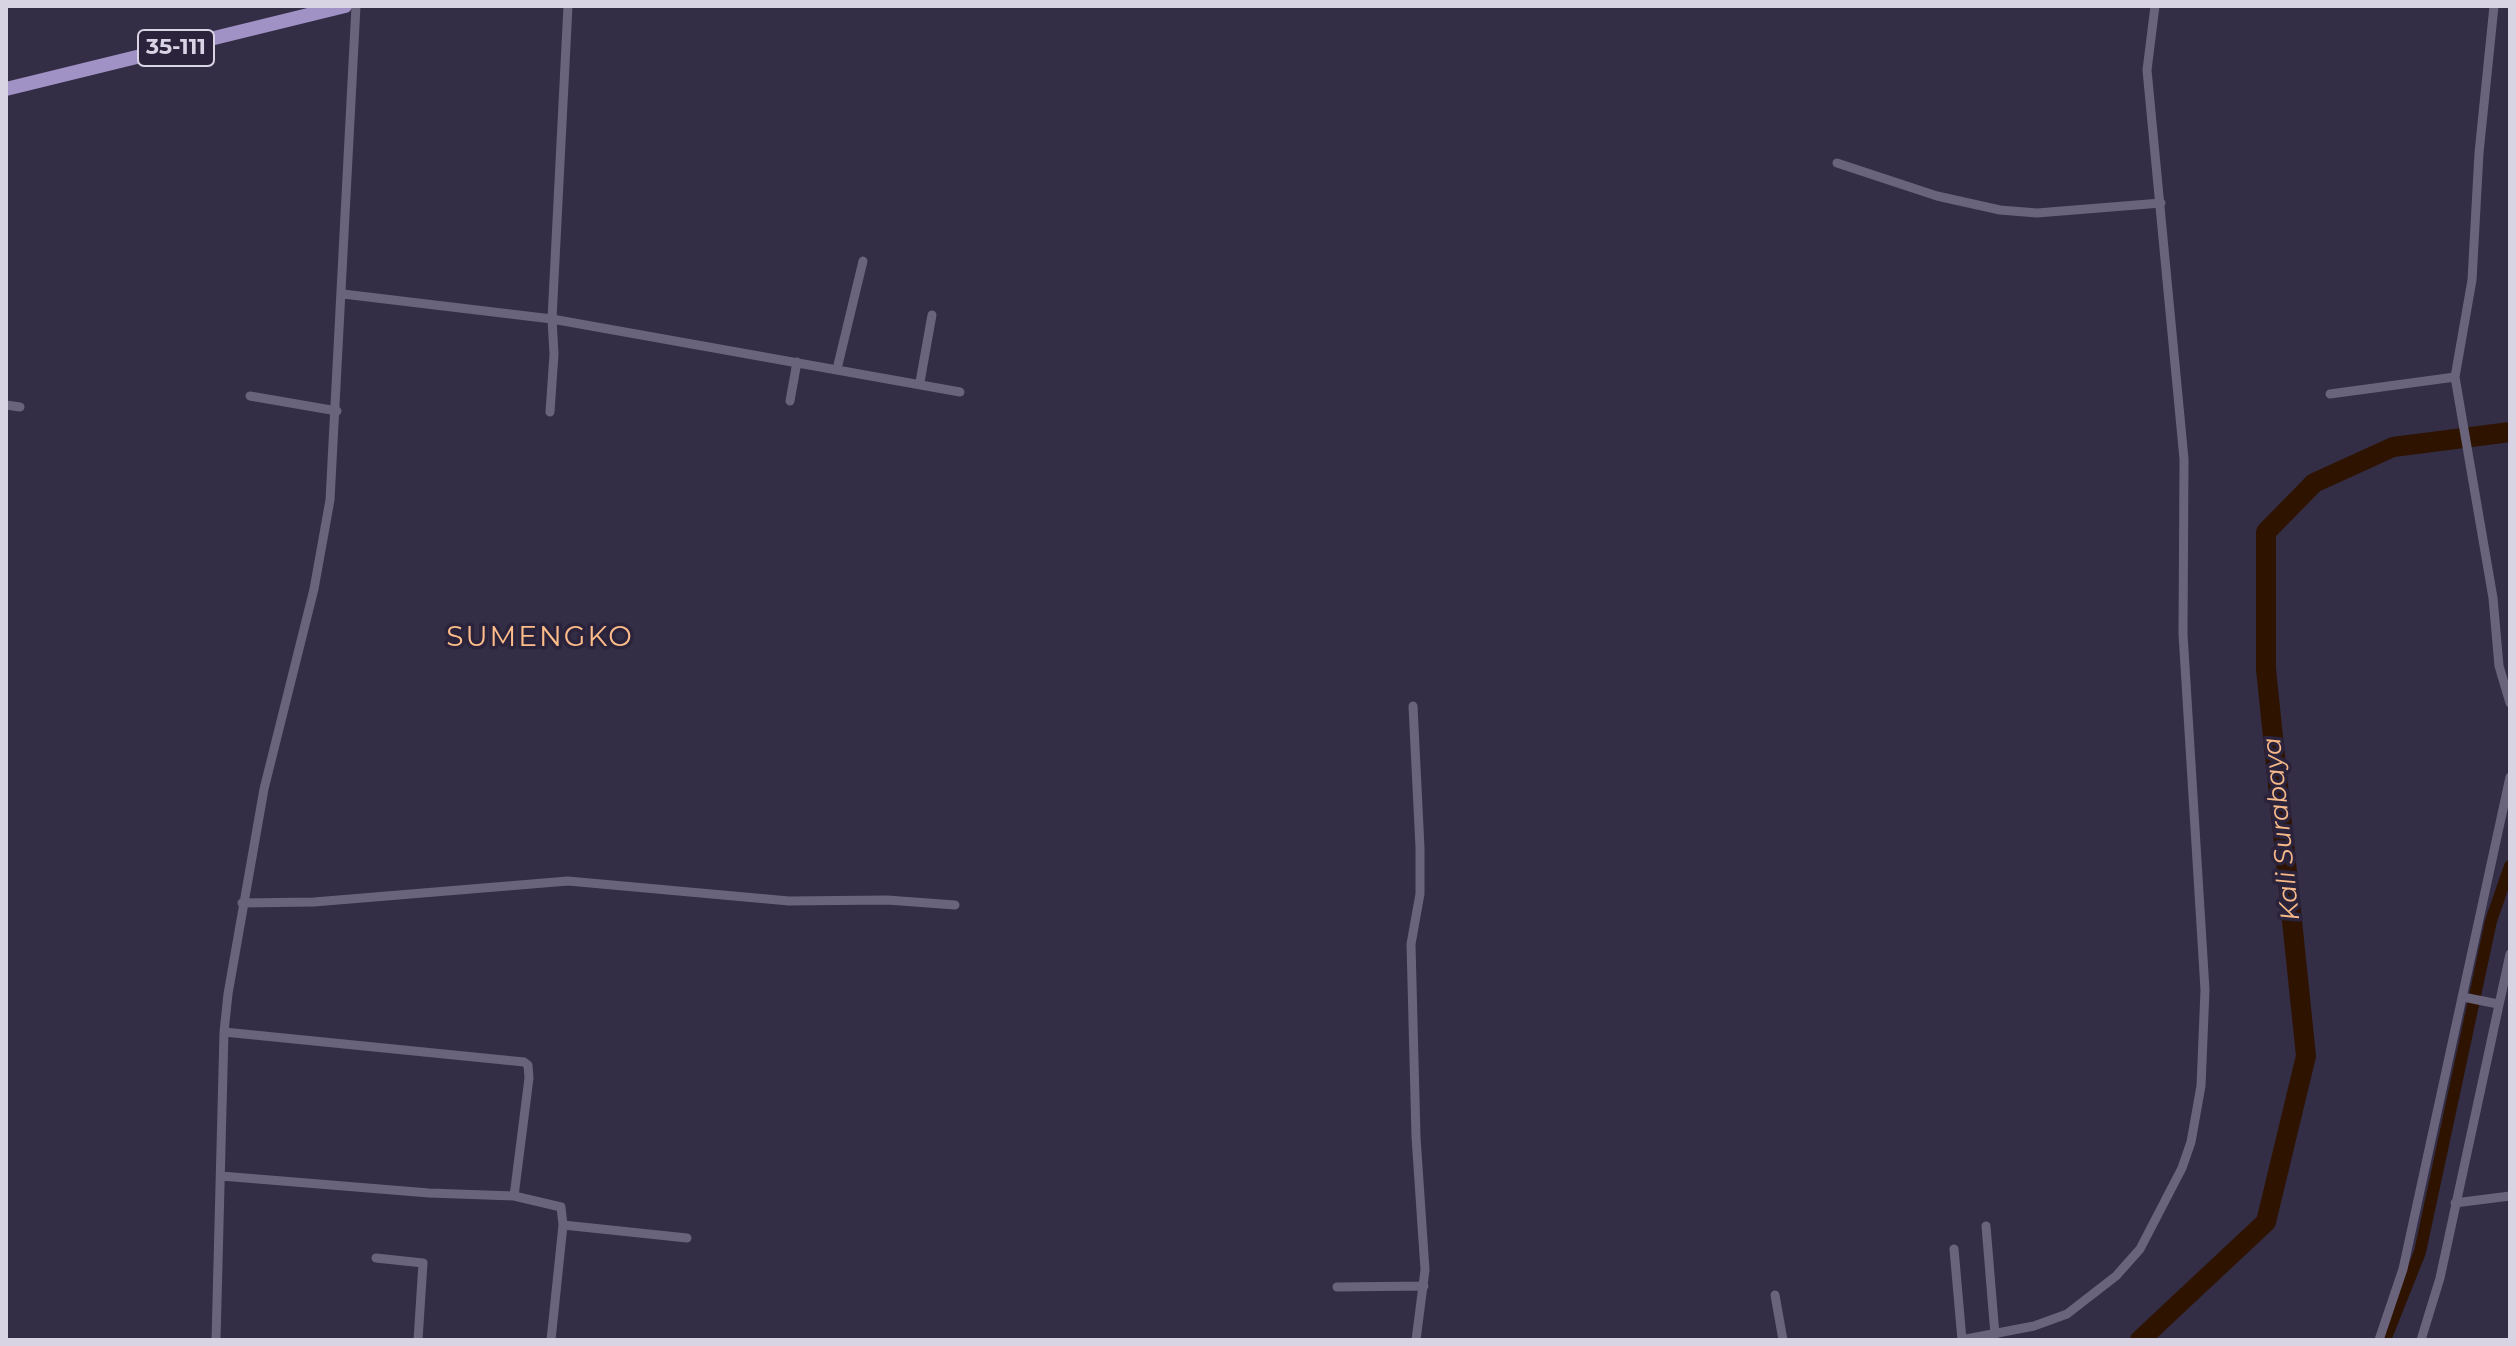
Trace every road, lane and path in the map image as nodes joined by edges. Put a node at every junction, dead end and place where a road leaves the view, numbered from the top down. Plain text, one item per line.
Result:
1 (345, 6) edge
2 (356, 6) edge
3 (568, 6) edge
4 (2155, 6) edge
5 (2494, 6) edge
6 (6, 89) edge
7 (1837, 163) dead end
8 (2161, 203) junction
9 (863, 261) dead end
10 (343, 294) junction
11 (932, 315) dead end
12 (552, 319) junction
13 (797, 362) junction
14 (837, 369) junction
15 (2455, 377) junction
16 (920, 382) junction
17 (960, 392) dead end
18 (2330, 394) dead end
19 (250, 396) dead end
20 (790, 401) dead end
21 (6, 405) edge
22 (20, 407) dead end
23 (337, 411) junction
24 (550, 412) dead end
25 (2510, 703) edge
26 (1413, 706) dead end
27 (2510, 777) edge
28 (242, 903) junction
29 (955, 905) dead end
30 (2510, 954) edge
31 (2465, 997) junction
32 (2495, 1003) junction
33 (224, 1032) junction
34 (221, 1176) junction
35 (514, 1196) junction
36 (2510, 1196) edge
37 (2455, 1203) junction
38 (563, 1225) junction
39 (1986, 1226) dead end
40 (687, 1238) dead end
41 (1954, 1249) dead end
42 (376, 1258) dead end
43 (1424, 1286) junction
44 (1337, 1287) dead end
45 (1775, 1295) dead end
46 (1995, 1335) junction
47 (216, 1340) edge
48 (418, 1340) edge
49 (551, 1340) edge
50 (1416, 1340) edge
51 (1783, 1340) edge
52 (1961, 1340) edge
53 (2379, 1340) edge
54 (2421, 1340) edge

1 - 6 main road, 35-111
2 - 10 street
3 - 12 street
4 - 8 street
5 - 15 street
7 - 8 street
8 - 46 street
9 - 14 street
10 - 12 street
10 - 23 street
11 - 16 street
12 - 13 street
12 - 24 street
13 - 14 street
13 - 20 street
14 - 16 street
15 - 18 street
15 - 25 street
16 - 17 street
19 - 23 street
21 - 22 street
23 - 28 street
26 - 43 street
27 - 31 street
28 - 29 street
28 - 33 street
30 - 32 street
31 - 32 street
31 - 53 street
32 - 37 street
33 - 34 street
33 - 35 street
34 - 35 street
34 - 47 street
35 - 38 street
36 - 37 street
37 - 54 street
38 - 40 street
38 - 49 street
39 - 46 street
41 - 52 street
42 - 48 street
43 - 44 street
43 - 50 street
45 - 51 street
46 - 52 street

